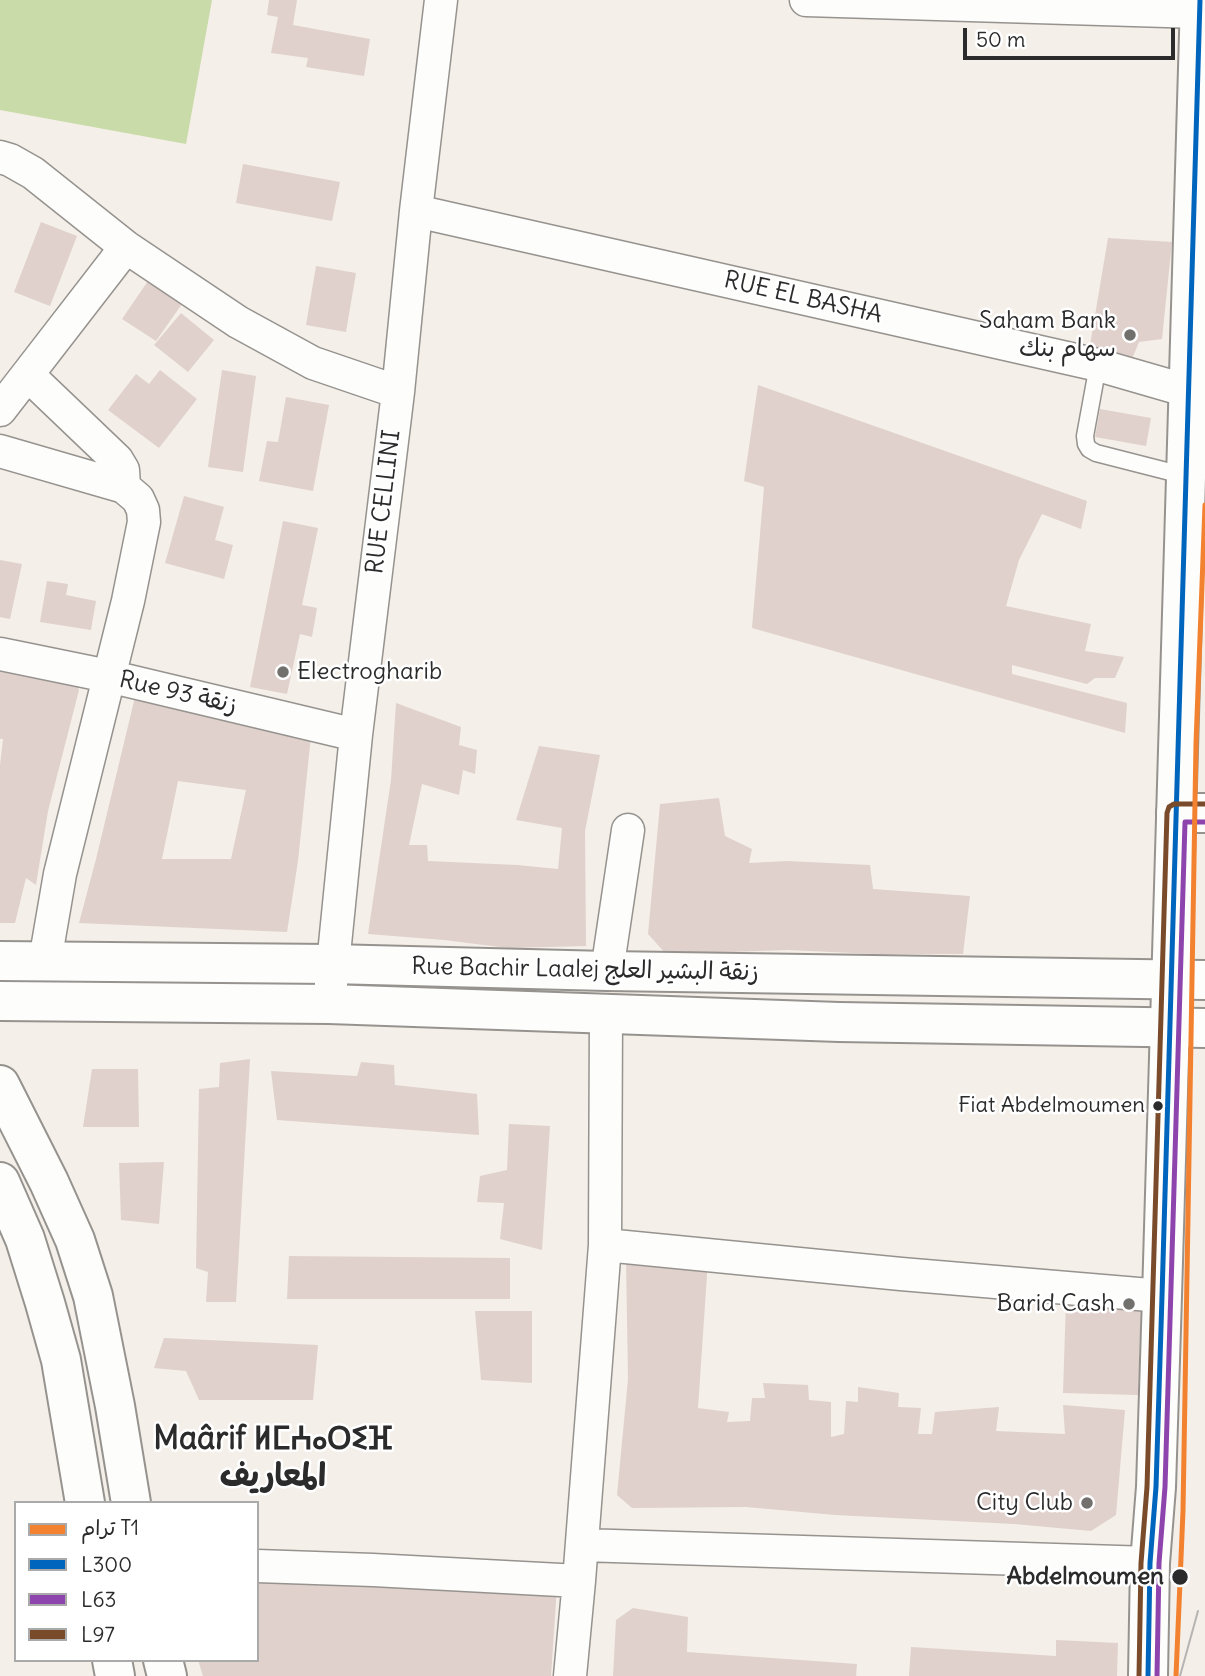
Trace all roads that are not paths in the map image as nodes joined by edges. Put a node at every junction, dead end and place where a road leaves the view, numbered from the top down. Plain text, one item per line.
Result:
1 (441, 0) edge
2 (806, 0) edge
3 (1129, 5) edge
4 (1200, 6) edge
5 (0, 157) edge
6 (416, 211) junction
7 (127, 247) junction
8 (1098, 365) junction
9 (28, 374) junction
10 (1188, 391) junction
11 (398, 392) junction
12 (0, 410) edge
13 (0, 451) edge
14 (1186, 476) junction
15 (124, 487) junction
16 (0, 654) edge
17 (108, 676) junction
18 (356, 735) junction
19 (1191, 813) edge
20 (628, 830) dead end
21 (0, 961) edge
22 (45, 961) junction
23 (331, 964) junction
24 (607, 971) junction
25 (1188, 979) edge
26 (0, 1001) edge
27 (329, 1003) junction
28 (606, 1014) junction
29 (1188, 1028) edge
30 (0, 1085) edge
31 (0, 1182) edge
32 (605, 1245) junction
33 (1162, 1296) junction
34 (85, 1501) edge
35 (131, 1501) edge
36 (582, 1545) junction
37 (1150, 1563) junction
38 (259, 1566) edge
39 (579, 1581) junction
40 (570, 1676) edge
41 (1148, 1676) edge

1 - 6 street, RUE CELLINI
2 - 3 street
3 - 4 street
4 - 10 main road
5 - 7 street
6 - 8 street, RUE EL BASHA
6 - 11 street, RUE CELLINI
7 - 9 street
7 - 11 street
8 - 10 street, RUE EL BASHA
8 - 14 lane
9 - 12 street
9 - 15 street
10 - 14 main road
11 - 18 street, RUE CELLINI
13 - 15 street
14 - 19 main road
15 - 17 street
16 - 17 street, Rue 93 زنقة
17 - 18 street, Rue 93 زنقة
17 - 22 street
18 - 23 street, RUE CELLINI
19 - 25 main road
20 - 24 street
21 - 22 main road, Rue Bachir Laalej زنقة البشير العلج
22 - 23 main road, Rue Bachir Laalej زنقة البشير العلج
23 - 24 main road, Rue Bachir Laalej زنقة البشير العلج
23 - 27 street, RUE CELLINI
24 - 25 main road, Rue Bachir Laalej زنقة البشير العلج
25 - 29 main road
26 - 27 main road, Rue Bachir Laalej زنقة البشير العلج
27 - 28 main road, Rue Bachir Laalej زنقة البشير العلج
28 - 29 main road, Rue Bachir Laalej زنقة البشير العلج
28 - 32 street
29 - 33 main road
30 - 35 main road
31 - 34 main road
32 - 33 street
32 - 36 street
33 - 37 main road
36 - 37 street
36 - 39 street
37 - 41 main road
38 - 39 street
39 - 40 street

